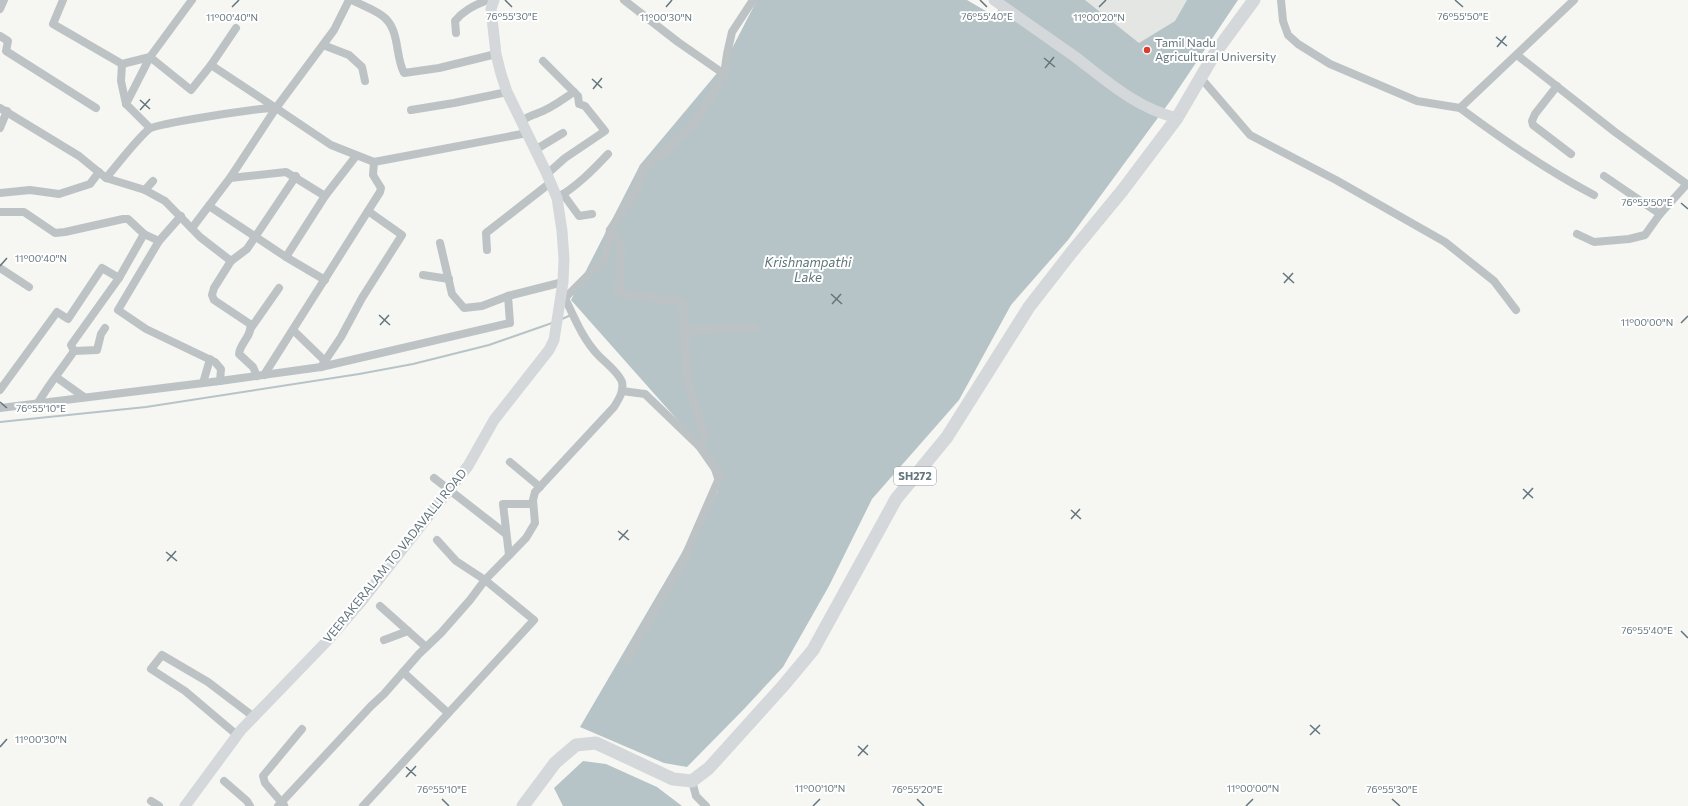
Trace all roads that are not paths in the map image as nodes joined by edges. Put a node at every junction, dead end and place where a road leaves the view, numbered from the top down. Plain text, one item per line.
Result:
1 (4, 0) edge
2 (53, 0) edge
3 (192, 0) edge
4 (351, 0) edge
5 (624, 0) edge
6 (753, 0) edge
7 (994, 0) edge
8 (1254, 0) edge
9 (1281, 0) edge
10 (1574, 0) edge
11 (62, 2) edge
12 (489, 2) edge
13 (0, 9) edge
14 (236, 28) dead end
15 (456, 33) dead end
16 (0, 36) edge
17 (323, 45) junction
18 (496, 54) junction
19 (1517, 55) junction
20 (150, 57) junction
21 (542, 61) dead end
22 (122, 64) junction
23 (210, 65) junction
24 (724, 74) junction
25 (1201, 78) junction
26 (365, 81) dead end
27 (1558, 86) junction
28 (507, 92) junction
29 (574, 92) junction
30 (126, 104) junction
31 (96, 108) dead end
32 (276, 108) junction
33 (1460, 108) junction
34 (4, 109) edge
35 (411, 110) dead end
36 (1177, 118) junction
37 (522, 121) junction
38 (0, 128) edge
39 (150, 128) junction
40 (527, 133) junction
41 (563, 133) dead end
42 (535, 150) junction
43 (608, 154) dead end
44 (1571, 154) dead end
45 (356, 156) junction
46 (374, 162) junction
47 (99, 172) junction
48 (296, 176) junction
49 (1604, 176) dead end
50 (106, 178) junction
51 (230, 178) junction
52 (548, 179) junction
53 (153, 181) dead end
54 (1687, 184) edge
55 (145, 190) junction
56 (0, 193) edge
57 (1594, 195) dead end
58 (325, 196) junction
59 (560, 196) junction
60 (209, 206) junction
61 (368, 211) junction
62 (0, 212) edge
63 (592, 214) dead end
64 (1660, 214) junction
65 (181, 216) junction
66 (192, 228) junction
67 (610, 230) junction
68 (144, 234) junction
69 (1577, 234) dead end
70 (255, 237) junction
71 (159, 241) junction
72 (440, 243) dead end
73 (487, 250) dead end
74 (286, 257) junction
75 (231, 261) junction
76 (0, 268) edge
77 (423, 275) dead end
78 (118, 278) junction
79 (449, 279) junction
80 (325, 280) junction
81 (29, 287) dead end
82 (279, 288) dead end
83 (508, 296) junction
84 (564, 297) junction
85 (1516, 310) dead end
86 (754, 327) dead end
87 (105, 328) dead end
88 (251, 328) junction
89 (293, 330) junction
90 (684, 331) junction
91 (74, 352) junction
92 (210, 359) junction
93 (323, 364) junction
94 (261, 376) junction
95 (56, 377) junction
96 (220, 381) junction
97 (203, 383) junction
98 (0, 390) edge
99 (622, 391) junction
100 (84, 398) junction
101 (38, 403) junction
102 (0, 408) edge
103 (699, 446) junction
104 (510, 462) dead end
105 (434, 478) dead end
106 (540, 487) junction
107 (448, 490) junction
108 (533, 504) junction
109 (506, 534) junction
110 (437, 540) dead end
111 (509, 555) junction
112 (485, 580) junction
113 (380, 606) dead end
114 (408, 631) junction
115 (384, 640) dead end
116 (426, 647) junction
117 (627, 659) dead end
118 (403, 672) junction
119 (448, 713) junction
120 (254, 717) junction
121 (302, 729) dead end
122 (237, 735) junction
123 (224, 781) dead end
124 (692, 781) junction
125 (151, 801) dead end
126 (281, 805) edge
127 (159, 806) edge
128 (185, 806) edge
129 (250, 806) edge
130 (363, 806) edge
131 (523, 806) edge
132 (706, 806) edge

1 - 13 street
2 - 11 street
3 - 20 street
4 - 17 street
4 - 18 street
5 - 24 street
6 - 24 street
7 - 36 street
8 - 25 main road, SH272
9 - 33 street
10 - 19 street
11 - 22 street
12 - 15 street
12 - 18 street, VEERAKERALAM TO VADAVALLI ROAD
14 - 23 street
16 - 31 street
17 - 26 street
17 - 32 street
18 - 28 street, VEERAKERALAM TO VADAVALLI ROAD
19 - 27 street
19 - 33 street
20 - 22 street
20 - 23 street
20 - 30 street
21 - 29 street
22 - 30 street
23 - 32 street
24 - 67 street
25 - 36 main road, SH272
25 - 85 street
27 - 44 street
27 - 54 street
28 - 35 street
28 - 37 street, VEERAKERALAM TO VADAVALLI ROAD
29 - 37 street
29 - 52 street
30 - 39 street
32 - 39 street
32 - 45 street
32 - 51 street
33 - 57 street
34 - 38 street
34 - 47 street
36 - 124 main road, SH272
37 - 40 street, VEERAKERALAM TO VADAVALLI ROAD
39 - 50 street
40 - 42 street, VEERAKERALAM TO VADAVALLI ROAD
40 - 46 street
41 - 42 street
42 - 52 street, VEERAKERALAM TO VADAVALLI ROAD
43 - 59 street
45 - 46 street
45 - 58 street
46 - 61 street
47 - 50 street
47 - 56 street
48 - 51 street
48 - 58 street
48 - 70 street
49 - 64 street
50 - 55 street
51 - 60 street
52 - 59 street, VEERAKERALAM TO VADAVALLI ROAD
52 - 73 street
53 - 55 street
54 - 64 street
55 - 65 street
58 - 74 street
59 - 63 street
59 - 84 street, VEERAKERALAM TO VADAVALLI ROAD
60 - 66 street
60 - 70 street
61 - 80 street
61 - 93 street
62 - 68 street
64 - 69 street
65 - 66 street
65 - 71 street
66 - 75 street
67 - 84 street
67 - 90 street
68 - 71 street
68 - 78 street
70 - 74 street
70 - 75 street
71 - 92 street
72 - 79 street
74 - 80 street
75 - 88 street
76 - 81 street
77 - 79 street
78 - 91 street
78 - 98 street
79 - 83 street
80 - 89 street
82 - 88 street
83 - 84 street
83 - 93 street
84 - 99 street
84 - 107 street, VEERAKERALAM TO VADAVALLI ROAD
86 - 90 street
87 - 91 street
88 - 94 street
89 - 93 street
89 - 94 street
90 - 103 street
91 - 95 street
92 - 96 street
92 - 97 street
93 - 94 street
94 - 96 street
95 - 100 street
95 - 101 street
96 - 97 street
97 - 100 street
99 - 103 street
99 - 106 street
100 - 101 street
101 - 102 street
103 - 117 street
104 - 106 street
105 - 107 street
106 - 108 street
107 - 109 street
107 - 120 street, VEERAKERALAM TO VADAVALLI ROAD
108 - 109 street
108 - 111 street
109 - 111 street
110 - 112 street
111 - 112 street
112 - 116 street
112 - 119 street
113 - 114 street
114 - 115 street
114 - 116 street
116 - 118 street
118 - 119 street
118 - 126 street
119 - 130 street
120 - 122 street, VEERAKERALAM TO VADAVALLI ROAD
120 - 122 street
121 - 126 street
122 - 128 street, VEERAKERALAM TO VADAVALLI ROAD
123 - 129 street
124 - 131 main road
124 - 132 street
125 - 127 street

